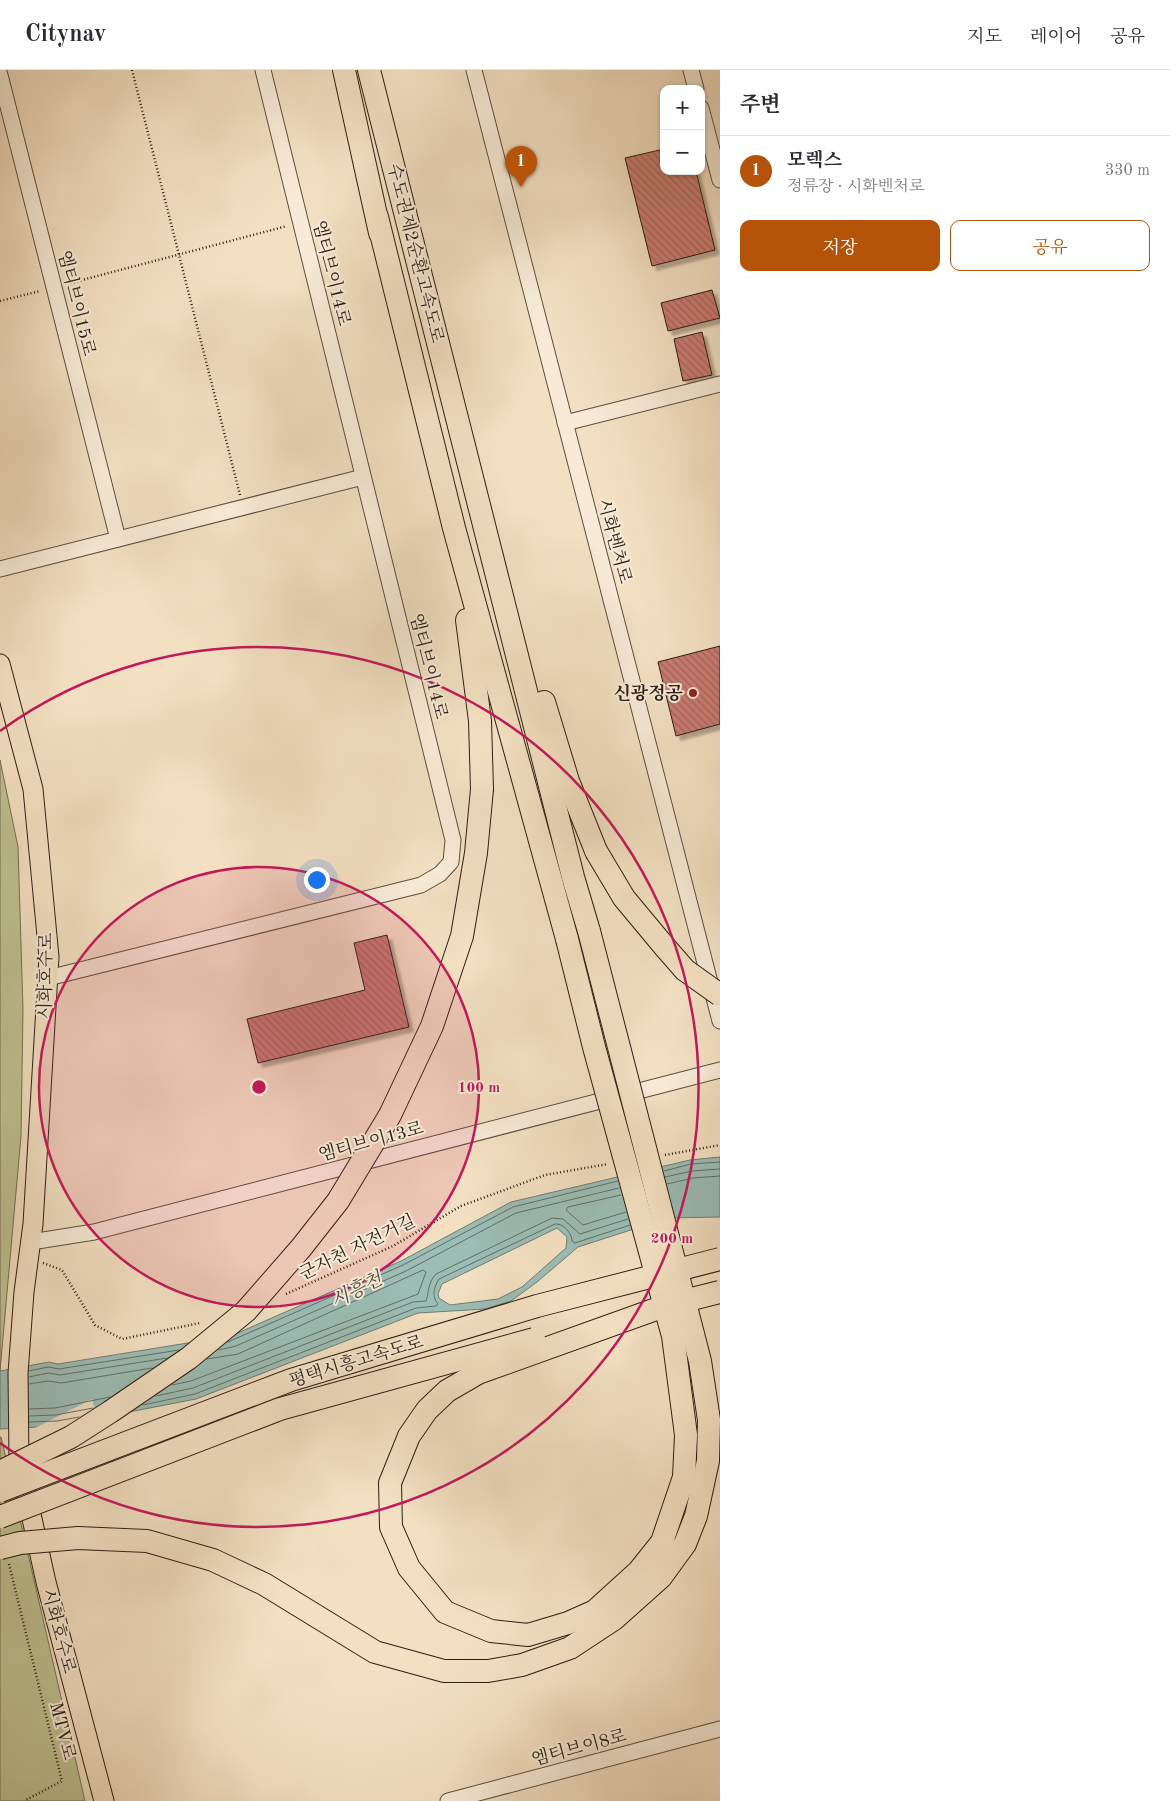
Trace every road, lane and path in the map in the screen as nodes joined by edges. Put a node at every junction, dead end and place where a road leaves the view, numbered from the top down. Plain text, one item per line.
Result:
1 (132, 70) edge
2 (263, 70) edge
3 (344, 70) edge
4 (369, 70) edge
5 (474, 70) edge
6 (691, 70) edge
7 (0, 75) edge
8 (695, 85) edge
9 (705, 123) edge
10 (720, 180) edge
11 (377, 217) junction
12 (300, 223) junction
13 (179, 255) junction
14 (54, 288) junction
15 (0, 301) edge
16 (720, 384) edge
17 (565, 423) junction
18 (462, 436) junction
19 (363, 477) junction
20 (243, 507) junction
21 (118, 539) junction
22 (0, 569) edge
23 (0, 664) edge
24 (48, 978) junction
25 (720, 995) edge
26 (720, 1020) edge
27 (720, 1070) edge
28 (720, 1145) edge
29 (660, 1155) dead end
30 (612, 1164) dead end
31 (33, 1251) junction
32 (720, 1259) edge
33 (720, 1292) edge
34 (282, 1295) dead end
35 (659, 1308) junction
36 (204, 1323) dead end
37 (0, 1472) edge
38 (0, 1491) edge
39 (0, 1517) edge
40 (3, 1552) edge
41 (720, 1729) edge
42 (24, 1801) edge
43 (104, 1801) edge
44 (448, 1801) edge

1 - 13 path
2 - 12 street, 엠티브이14로
3 - 11 highway, 수도권제2순환고속도로
4 - 18 highway, 수도권제2순환고속도로
5 - 17 street, 시화벤처로
6 - 8 street
7 - 14 street, 엠티브이15로
9 - 10 street
11 - 35 highway, bridge
11 - 37 highway, bridge
12 - 13 path
12 - 19 street, 엠티브이14로
13 - 14 path
13 - 20 path
14 - 15 path
14 - 21 street, 엠티브이15로
16 - 17 street
17 - 26 street, 시화벤처로
18 - 25 highway, bridge
18 - 40 highway, bridge
19 - 20 street
19 - 24 street, 엠티브이14로
20 - 21 street
21 - 22 street
23 - 24 main road, 시화호수로
24 - 31 main road, 시화호수로
27 - 31 street, 엠티브이13로
28 - 29 path
30 - 34 path, 군자천 자전거길
31 - 36 path
31 - 43 main road, 시화호수로
32 - 38 highway, 평택시흥고속도로, bridge
33 - 35 highway, 평택시흥고속도로, bridge
35 - 39 highway, 평택시흥고속도로, bridge
40 - 42 path, MTV로
41 - 44 street, 엠티브이8로

